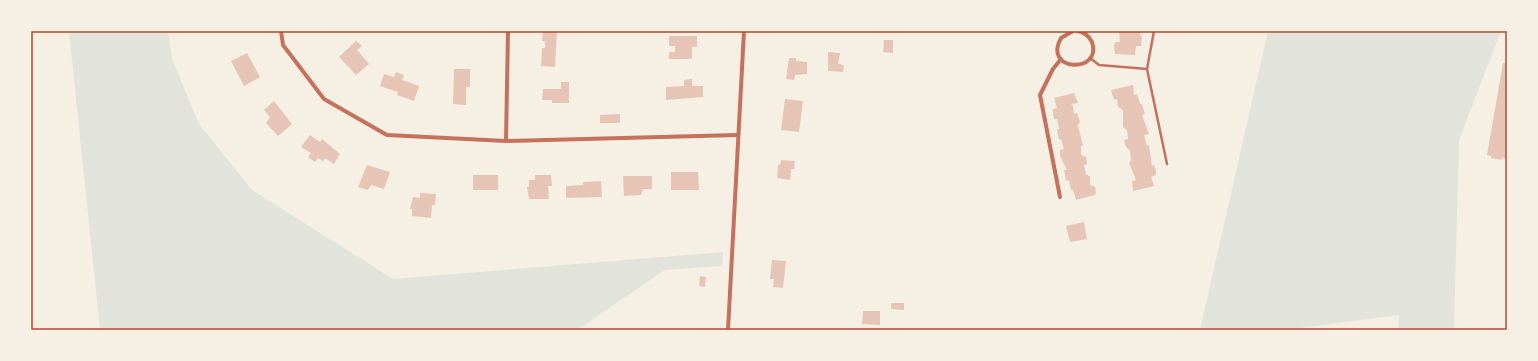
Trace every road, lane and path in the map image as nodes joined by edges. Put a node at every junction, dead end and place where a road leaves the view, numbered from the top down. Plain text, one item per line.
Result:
1 (281, 31) edge
2 (508, 31) edge
3 (744, 31) edge
4 (1073, 31) edge
5 (1077, 31) edge
6 (1154, 31) edge
7 (1087, 33) edge
8 (1090, 58) junction
9 (1061, 59) junction
10 (1147, 69) junction
11 (737, 135) junction
12 (506, 141) junction
13 (1167, 164) dead end
14 (1060, 197) dead end
15 (728, 330) edge

1 - 12 street
2 - 12 street
3 - 11 street
4 - 9 street
5 - 7 street
6 - 10 lane
7 - 8 street
8 - 9 street
8 - 10 lane
9 - 14 street
10 - 13 lane
11 - 12 street
11 - 15 street

